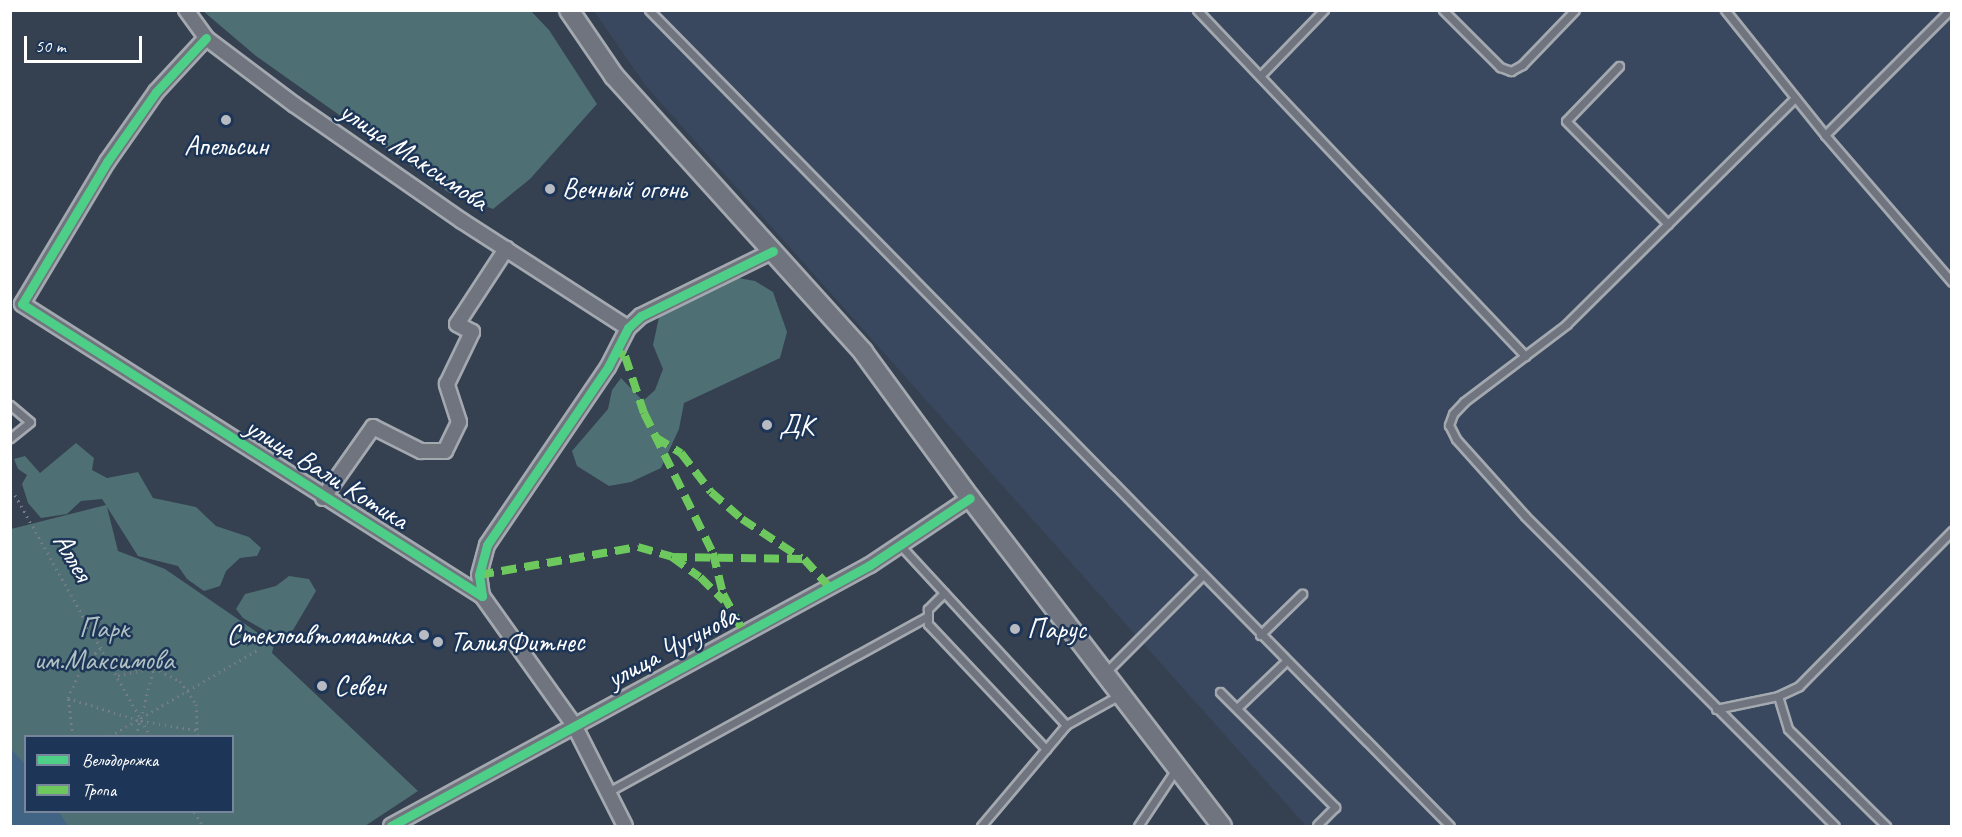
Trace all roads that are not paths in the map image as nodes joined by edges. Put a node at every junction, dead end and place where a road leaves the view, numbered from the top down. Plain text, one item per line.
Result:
1 (186, 10) edge
2 (569, 10) edge
3 (649, 10) edge
4 (1197, 10) edge
5 (1324, 10) edge
6 (1443, 10) edge
7 (1575, 10) edge
8 (1725, 10) edge
9 (1950, 10) edge
10 (206, 38) junction
11 (1619, 66) dead end
12 (1260, 76) junction
13 (1796, 98) junction
14 (1825, 135) junction
15 (1668, 224) junction
16 (506, 249) junction
17 (773, 251) junction
18 (1952, 282) edge
19 (16, 305) edge
20 (628, 328) junction
21 (1525, 356) junction
22 (10, 405) edge
23 (10, 438) edge
24 (323, 498) junction
25 (970, 498) junction
26 (1952, 531) edge
27 (900, 545) junction
28 (1202, 576) junction
29 (944, 593) junction
30 (1302, 594) dead end
31 (482, 596) junction
32 (928, 616) junction
33 (1260, 635) junction
34 (1286, 661) junction
35 (1105, 673) junction
36 (1220, 692) dead end
37 (1122, 694) junction
38 (1778, 696) junction
39 (1237, 708) junction
40 (1716, 709) junction
41 (574, 725) junction
42 (1066, 725) junction
43 (1046, 749) junction
44 (1177, 767) junction
45 (608, 792) junction
46 (1317, 825) dead end
47 (391, 826) edge
48 (625, 826) edge
49 (981, 826) edge
50 (1138, 826) edge
51 (1222, 826) edge
52 (1450, 826) edge
53 (1835, 826) edge
54 (1886, 826) edge

1 - 10 street, улица Максимова
2 - 17 main road
3 - 28 lane
4 - 12 lane
5 - 12 lane
6 - 7 lane
8 - 13 lane
9 - 14 lane
10 - 16 street, улица Максимова
10 - 19 street, улица Вали Котика
11 - 15 lane
12 - 21 lane
13 - 14 lane
13 - 15 lane
14 - 18 lane
15 - 21 lane
16 - 20 street, улица Максимова
16 - 24 street
17 - 20 street
17 - 25 main road
19 - 24 street, улица Вали Котика
20 - 31 street
21 - 40 lane
22 - 23 lane
24 - 31 street, улица Вали Котика
25 - 27 street, улица Чугунова
25 - 35 main road
26 - 38 lane
27 - 29 lane
27 - 41 street, улица Чугунова
28 - 33 lane
28 - 35 lane
29 - 32 lane
29 - 42 lane
30 - 33 lane
31 - 41 street
32 - 43 lane
32 - 45 lane
33 - 34 lane
34 - 39 lane
34 - 52 lane
35 - 37 main road
36 - 39 lane
37 - 42 lane
37 - 44 main road
38 - 40 lane
38 - 54 lane
39 - 46 lane
40 - 53 lane
41 - 45 street
41 - 47 street, улица Чугунова
42 - 43 lane
43 - 49 lane
44 - 50 lane
44 - 51 main road
45 - 48 street

